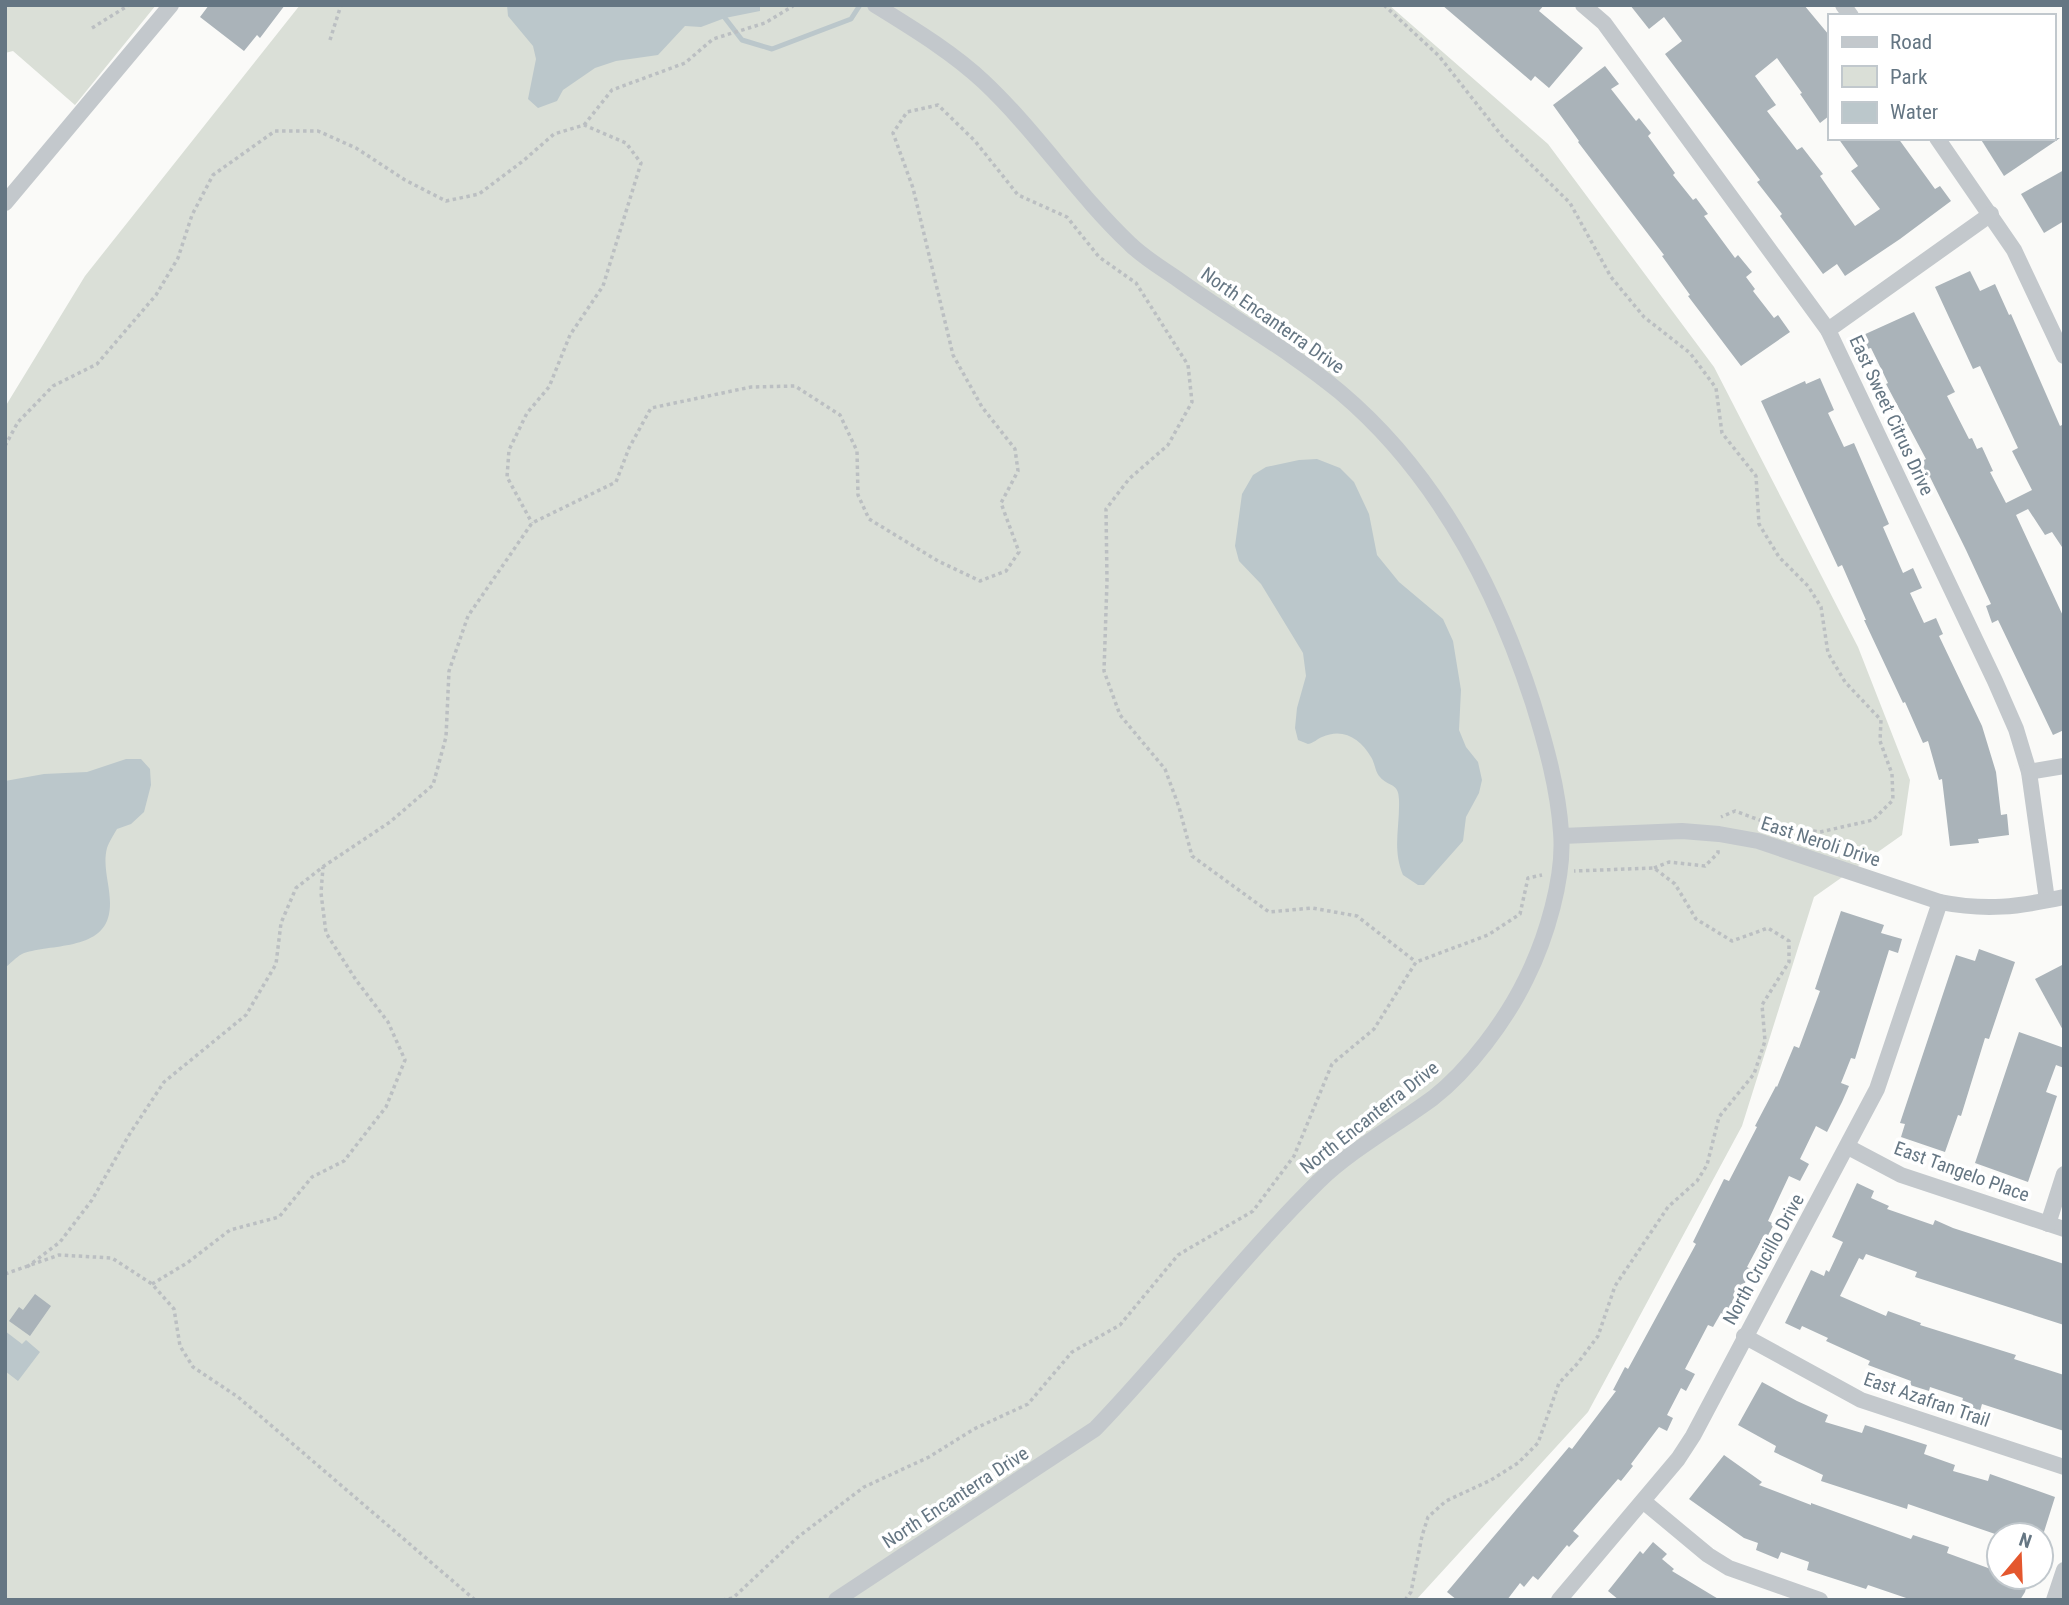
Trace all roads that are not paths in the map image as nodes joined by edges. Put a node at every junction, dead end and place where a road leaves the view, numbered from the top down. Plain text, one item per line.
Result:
1 (171, 5) edge
2 (1583, 5) edge
3 (881, 9) edge
4 (1938, 140) edge
5 (5, 203) edge
6 (1991, 214) junction
7 (1828, 330) junction
8 (2064, 356) edge
9 (2064, 766) edge
10 (2029, 772) junction
11 (1562, 836) junction
12 (2064, 897) edge
13 (2047, 900) junction
14 (1940, 902) junction
15 (1848, 1147) junction
16 (2064, 1174) edge
17 (2056, 1227) edge
18 (1744, 1336) junction
19 (2064, 1467) edge
20 (1643, 1501) junction
21 (2064, 1570) edge
22 (836, 1600) edge
23 (1559, 1600) edge
24 (1820, 1600) edge
25 (2053, 1600) edge

1 - 5 street
2 - 7 street, East Sweet Citrus Drive
3 - 11 street, North Encanterra Drive
4 - 6 street
6 - 7 street
6 - 8 street
7 - 10 street, East Sweet Citrus Drive
9 - 10 street
10 - 13 street, East Sweet Citrus Drive
11 - 14 street, East Neroli Drive
11 - 22 street, North Encanterra Drive
12 - 13 street, East Neroli Drive
13 - 14 street, East Neroli Drive
14 - 15 street, North Crucillo Drive
15 - 17 street, East Tangelo Place
15 - 18 street, North Crucillo Drive
16 - 17 street
18 - 19 street, East Azafran Trail
18 - 20 street, North Crucillo Drive
20 - 23 street, North Crucillo Drive
20 - 24 street
21 - 25 street

